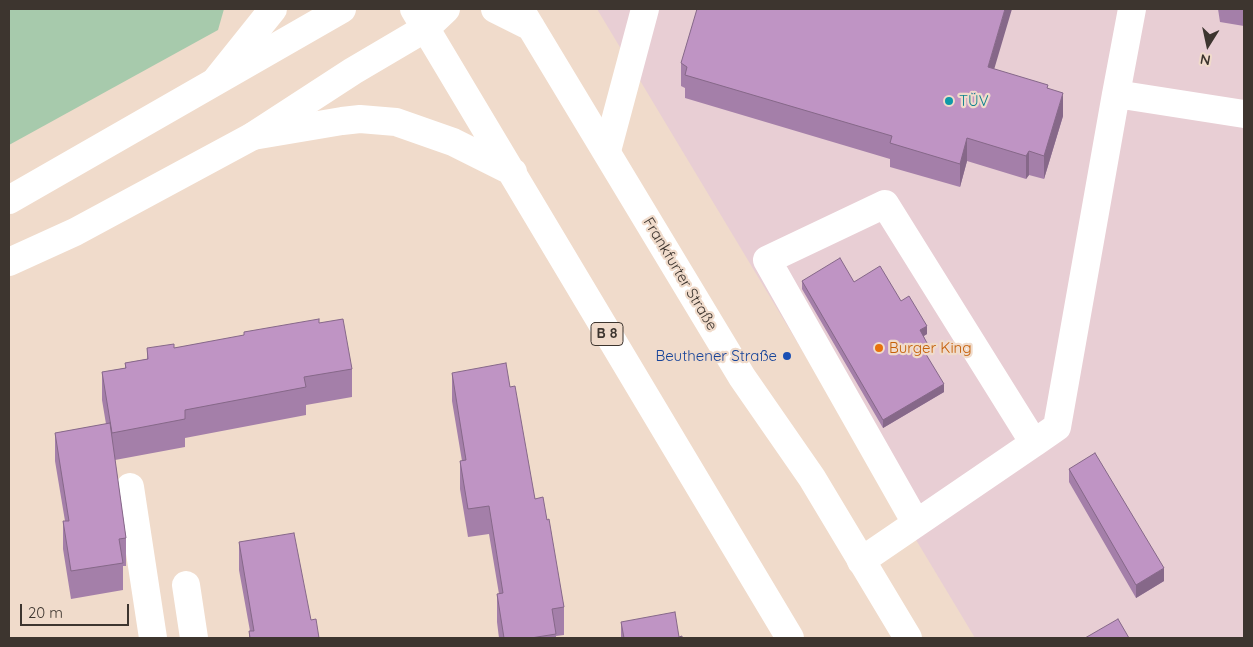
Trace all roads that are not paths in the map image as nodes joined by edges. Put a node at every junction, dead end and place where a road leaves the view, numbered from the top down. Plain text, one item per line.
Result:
1 (273, 9) edge
2 (342, 9) edge
3 (446, 9) edge
4 (495, 9) edge
5 (645, 9) edge
6 (1132, 9) edge
7 (420, 18) edge
8 (526, 18) edge
9 (217, 79) junction
10 (1116, 94) junction
11 (1239, 113) edge
12 (254, 136) junction
13 (607, 151) junction
14 (513, 172) junction
15 (9, 200) edge
16 (9, 262) edge
17 (1034, 443) junction
18 (130, 487) dead end
19 (916, 524) junction
20 (861, 561) junction
21 (186, 585) dead end
22 (153, 638) edge
23 (194, 638) edge
24 (790, 638) edge
25 (908, 638) edge

1 - 9 main road
2 - 9 main road
3 - 7 main road
4 - 8 main road
5 - 13 main road
6 - 10 main road
7 - 12 main road
7 - 14 main road, B 8
8 - 13 main road, Frankfurter Straße
9 - 15 main road
10 - 11 main road
10 - 17 main road
12 - 14 main road
12 - 16 main road
13 - 20 main road, Frankfurter Straße
14 - 24 main road, B 8
17 - 19 main road
17 - 19 main road
18 - 22 main road
19 - 20 main road
20 - 25 main road, Frankfurter Straße
21 - 23 main road

